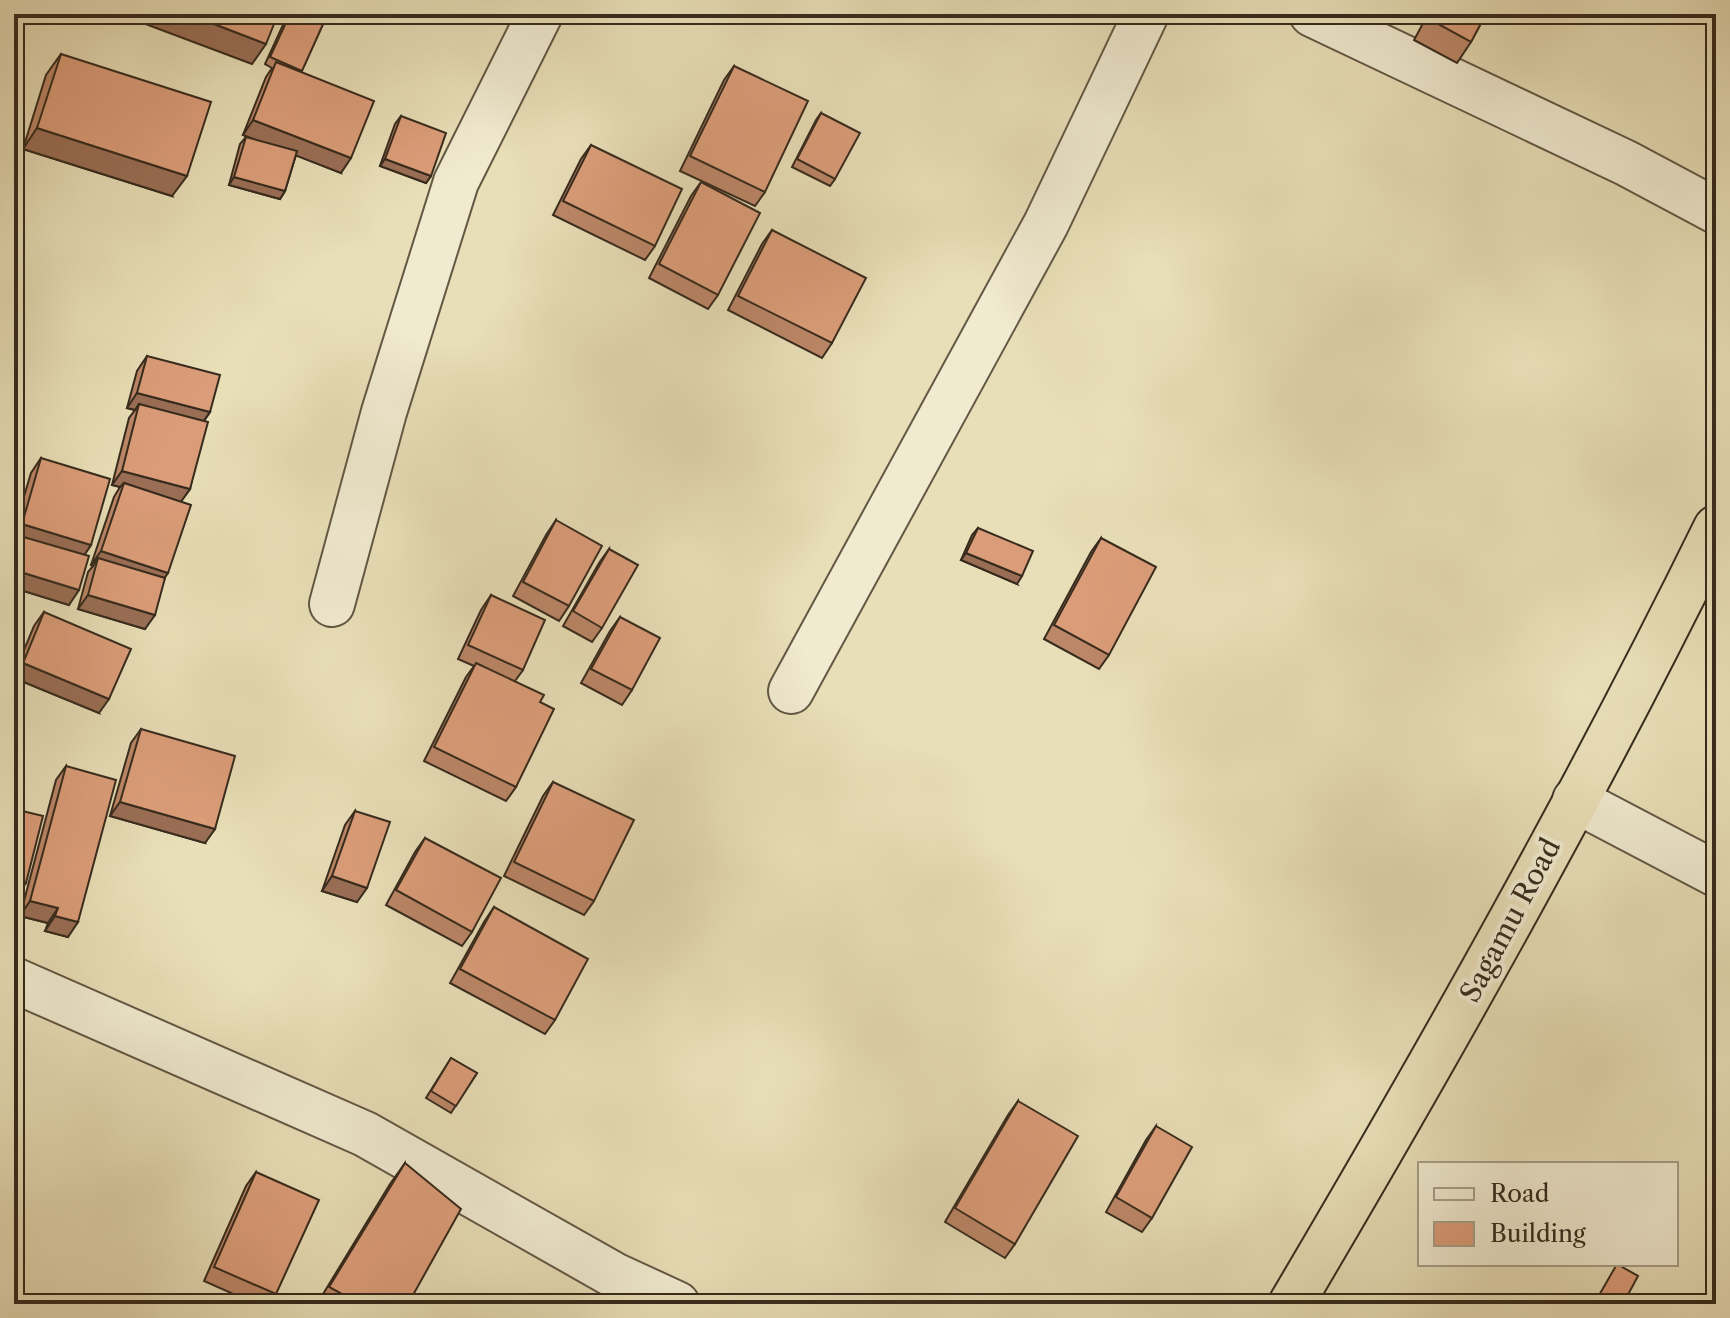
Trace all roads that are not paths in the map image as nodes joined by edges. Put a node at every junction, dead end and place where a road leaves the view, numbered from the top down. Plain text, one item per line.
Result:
1 (540, 14) edge
2 (1146, 14) edge
3 (1312, 14) edge
4 (1716, 211) edge
5 (1716, 528) edge
6 (332, 604) dead end
7 (791, 691) dead end
8 (1575, 800) junction
9 (1716, 874) edge
10 (14, 980) edge
11 (677, 1304) edge
12 (1291, 1304) edge

1 - 6 street
2 - 7 street
3 - 4 street
5 - 8 highway, Sagamu Road
8 - 9 street
8 - 12 highway, Sagamu Road
10 - 11 street

